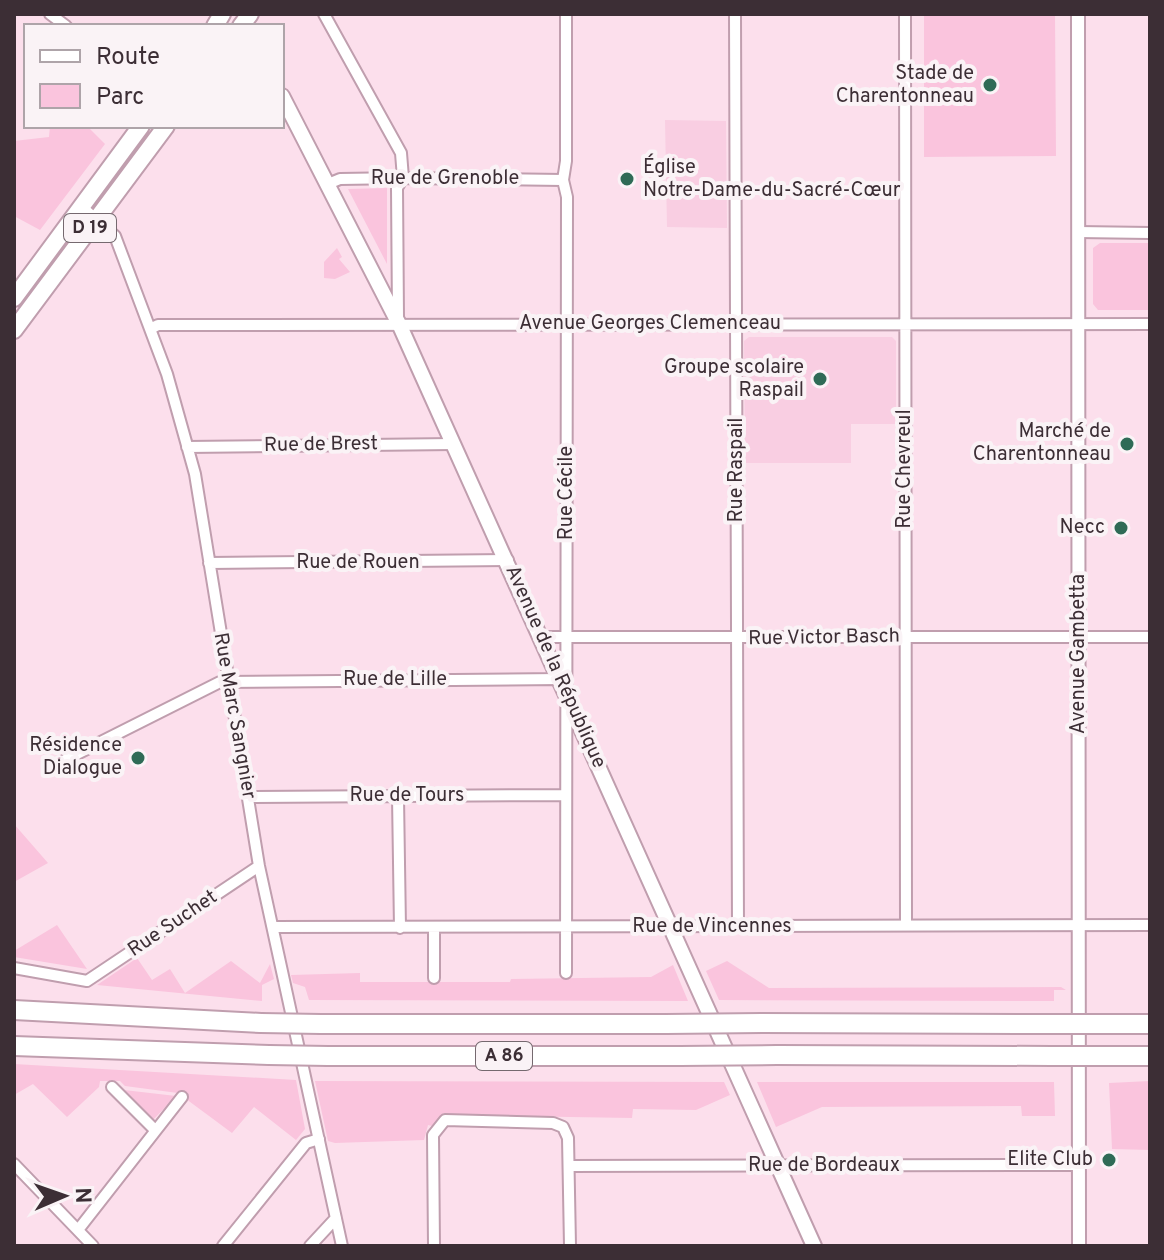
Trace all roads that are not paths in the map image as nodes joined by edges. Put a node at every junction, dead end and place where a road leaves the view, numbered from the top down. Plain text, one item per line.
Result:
1 (324, 14) edge
2 (566, 14) edge
3 (735, 14) edge
4 (905, 14) edge
5 (1078, 14) edge
6 (284, 100) edge
7 (140, 128) edge
8 (165, 128) edge
9 (403, 178) junction
10 (563, 180) junction
11 (328, 184) junction
12 (82, 207) junction
13 (97, 219) junction
14 (1078, 232) junction
15 (1150, 233) edge
16 (14, 298) edge
17 (904, 323) junction
18 (1079, 323) junction
19 (567, 324) junction
20 (737, 324) junction
21 (1150, 324) edge
22 (400, 326) junction
23 (150, 329) junction
24 (14, 330) edge
25 (454, 444) junction
26 (187, 447) junction
27 (508, 560) junction
28 (209, 563) junction
29 (906, 636) junction
30 (542, 637) junction
31 (1080, 637) junction
32 (1150, 637) edge
33 (568, 639) junction
34 (736, 640) junction
35 (228, 682) junction
36 (564, 685) junction
37 (65, 760) dead end
38 (566, 795) junction
39 (248, 797) junction
40 (398, 797) junction
41 (259, 866) junction
42 (906, 925) junction
43 (1150, 925) edge
44 (1080, 926) junction
45 (273, 927) junction
46 (565, 927) junction
47 (671, 927) junction
48 (738, 927) junction
49 (400, 928) junction
50 (434, 928) junction
51 (14, 968) edge
52 (566, 973) dead end
53 (434, 978) dead end
54 (14, 999) edge
55 (14, 1010) edge
56 (49, 1012) junction
57 (1150, 1024) edge
58 (14, 1046) edge
59 (1150, 1056) edge
60 (112, 1087) dead end
61 (182, 1097) dead end
62 (155, 1130) junction
63 (319, 1139) junction
64 (14, 1164) edge
65 (1079, 1165) junction
66 (569, 1166) junction
67 (778, 1166) junction
68 (336, 1218) junction
69 (78, 1230) junction
70 (93, 1246) edge
71 (223, 1246) edge
72 (310, 1246) edge
73 (342, 1246) edge
74 (434, 1246) edge
75 (570, 1246) edge
76 (814, 1246) edge
77 (1079, 1246) edge

1 - 9 street
2 - 10 street, Rue Cécile
3 - 20 street, Rue Raspail
4 - 17 street, Rue Chevreul
5 - 14 street, Avenue Gambetta
6 - 11 main road, Avenue de la République
7 - 12 main road, D 19
8 - 13 main road, D 19
9 - 10 street, Rue de Grenoble
9 - 11 street, Rue de Grenoble
9 - 22 street
10 - 19 street, Rue Cécile
11 - 22 main road, Avenue de la République
12 - 13 street, Rue Marc Sangnier
12 - 16 main road, D 19
13 - 23 street, Rue Marc Sangnier
13 - 24 main road, D 19
14 - 15 street
14 - 18 street, Avenue Gambetta
17 - 18 street, Avenue Georges Clemenceau
17 - 20 street, Avenue Georges Clemenceau
17 - 29 street, Rue Chevreul
18 - 21 street, Avenue Georges Clemenceau
18 - 31 street, Avenue Gambetta
19 - 20 street, Avenue Georges Clemenceau
19 - 22 street, Avenue Georges Clemenceau
19 - 33 street, Rue Cécile
20 - 34 street, Rue Raspail
22 - 23 street, Avenue Georges Clemenceau
22 - 25 main road, Avenue de la République
23 - 26 street, Rue Marc Sangnier
25 - 26 street, Rue de Brest
25 - 27 main road, Avenue de la République
26 - 28 street, Rue Marc Sangnier
27 - 28 street, Rue de Rouen
27 - 30 main road, Avenue de la République
28 - 35 street, Rue Marc Sangnier
29 - 31 street, Rue Victor Basch
29 - 34 street, Rue Victor Basch
29 - 42 street, Rue Chevreul
30 - 33 street, Rue Victor Basch
30 - 36 main road, Avenue de la République
31 - 32 street, Rue Victor Basch
31 - 44 street, Avenue Gambetta
33 - 34 street, Rue Victor Basch
33 - 36 street, Rue Cécile
34 - 48 street, Rue Raspail
35 - 36 street, Rue de Lille
35 - 37 street, Rue de Lille
35 - 39 street, Rue Marc Sangnier
36 - 38 street, Rue Cécile
36 - 47 main road, Avenue de la République
38 - 40 street, Rue de Tours
38 - 46 street, Rue Cécile
39 - 40 street, Rue de Tours
39 - 41 street, Rue Marc Sangnier
40 - 49 street
41 - 45 street, Rue Marc Sangnier
41 - 51 street, Rue Suchet
42 - 44 street, Rue de Vincennes
42 - 48 street, Rue de Vincennes
43 - 44 street, Rue de Vincennes
44 - 65 street, Avenue Gambetta
45 - 49 street, Rue de Vincennes
45 - 63 street, Rue Marc Sangnier
46 - 47 street, Rue de Vincennes
46 - 50 street, Rue de Vincennes
46 - 52 street, Rue Cécile
47 - 48 street, Rue de Vincennes
47 - 67 main road, Avenue de la République
49 - 50 street, Rue de Vincennes
50 - 53 street
54 - 56 highway
55 - 56 highway, A 86
56 - 57 highway, A 86, bridge
58 - 59 highway, A 86, bridge
60 - 62 street
61 - 62 street
62 - 69 street
63 - 68 street, Rue Marc Sangnier
63 - 71 street
64 - 69 street
65 - 67 street, Rue de Bordeaux
65 - 77 street, Avenue Gambetta
66 - 67 street, Rue de Bordeaux
66 - 74 street
66 - 75 street
67 - 76 main road, Avenue de la République
68 - 72 street
68 - 73 street, Rue Marc Sangnier
69 - 70 street

